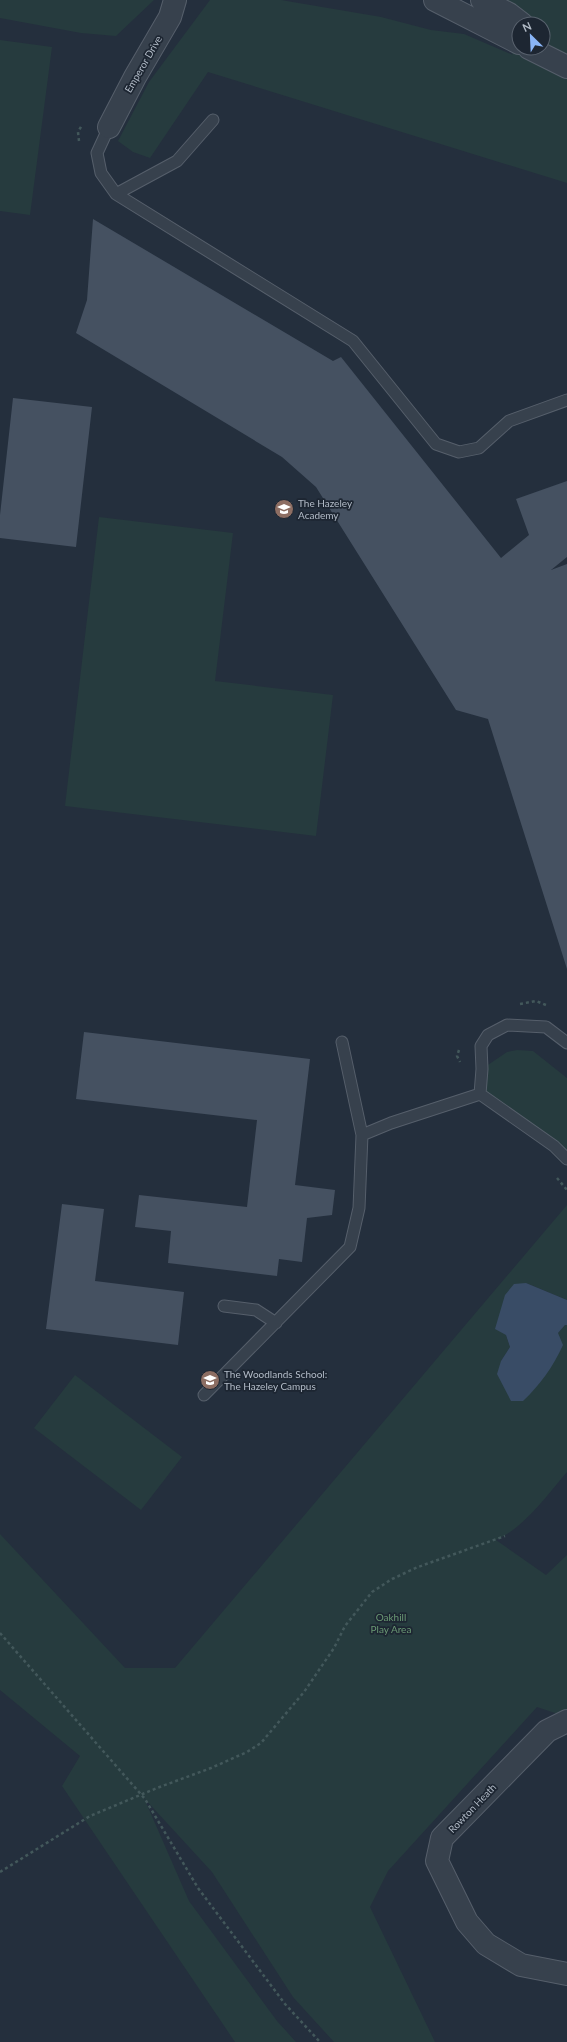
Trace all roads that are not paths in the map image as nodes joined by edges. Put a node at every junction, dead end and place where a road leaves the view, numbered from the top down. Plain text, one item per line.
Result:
1 (175, 0) edge
2 (435, 0) edge
3 (482, 0) edge
4 (512, 16) edge
5 (511, 39) edge
6 (551, 45) edge
7 (545, 56) edge
8 (567, 57) edge
9 (567, 67) edge
10 (213, 120) dead end
11 (109, 127) joint
12 (116, 194) junction
13 (567, 400) edge
14 (342, 1042) dead end
15 (567, 1043) edge
16 (480, 1094) junction
17 (362, 1135) junction
18 (554, 1146) junction
19 (567, 1152) edge
20 (567, 1159) edge
21 (224, 1306) dead end
22 (276, 1323) junction
23 (204, 1395) dead end
24 (567, 1721) edge
25 (566, 1976) edge

1 - 11 street, Emperor Drive
2 - 5 street
3 - 4 street
6 - 8 street
7 - 9 street
10 - 12 lane
11 - 12 lane
12 - 13 lane
14 - 17 lane
15 - 16 lane
16 - 17 lane
16 - 18 lane
17 - 22 lane
18 - 19 lane
18 - 20 lane
21 - 22 lane
22 - 23 lane
24 - 25 street, Rowton Heath

